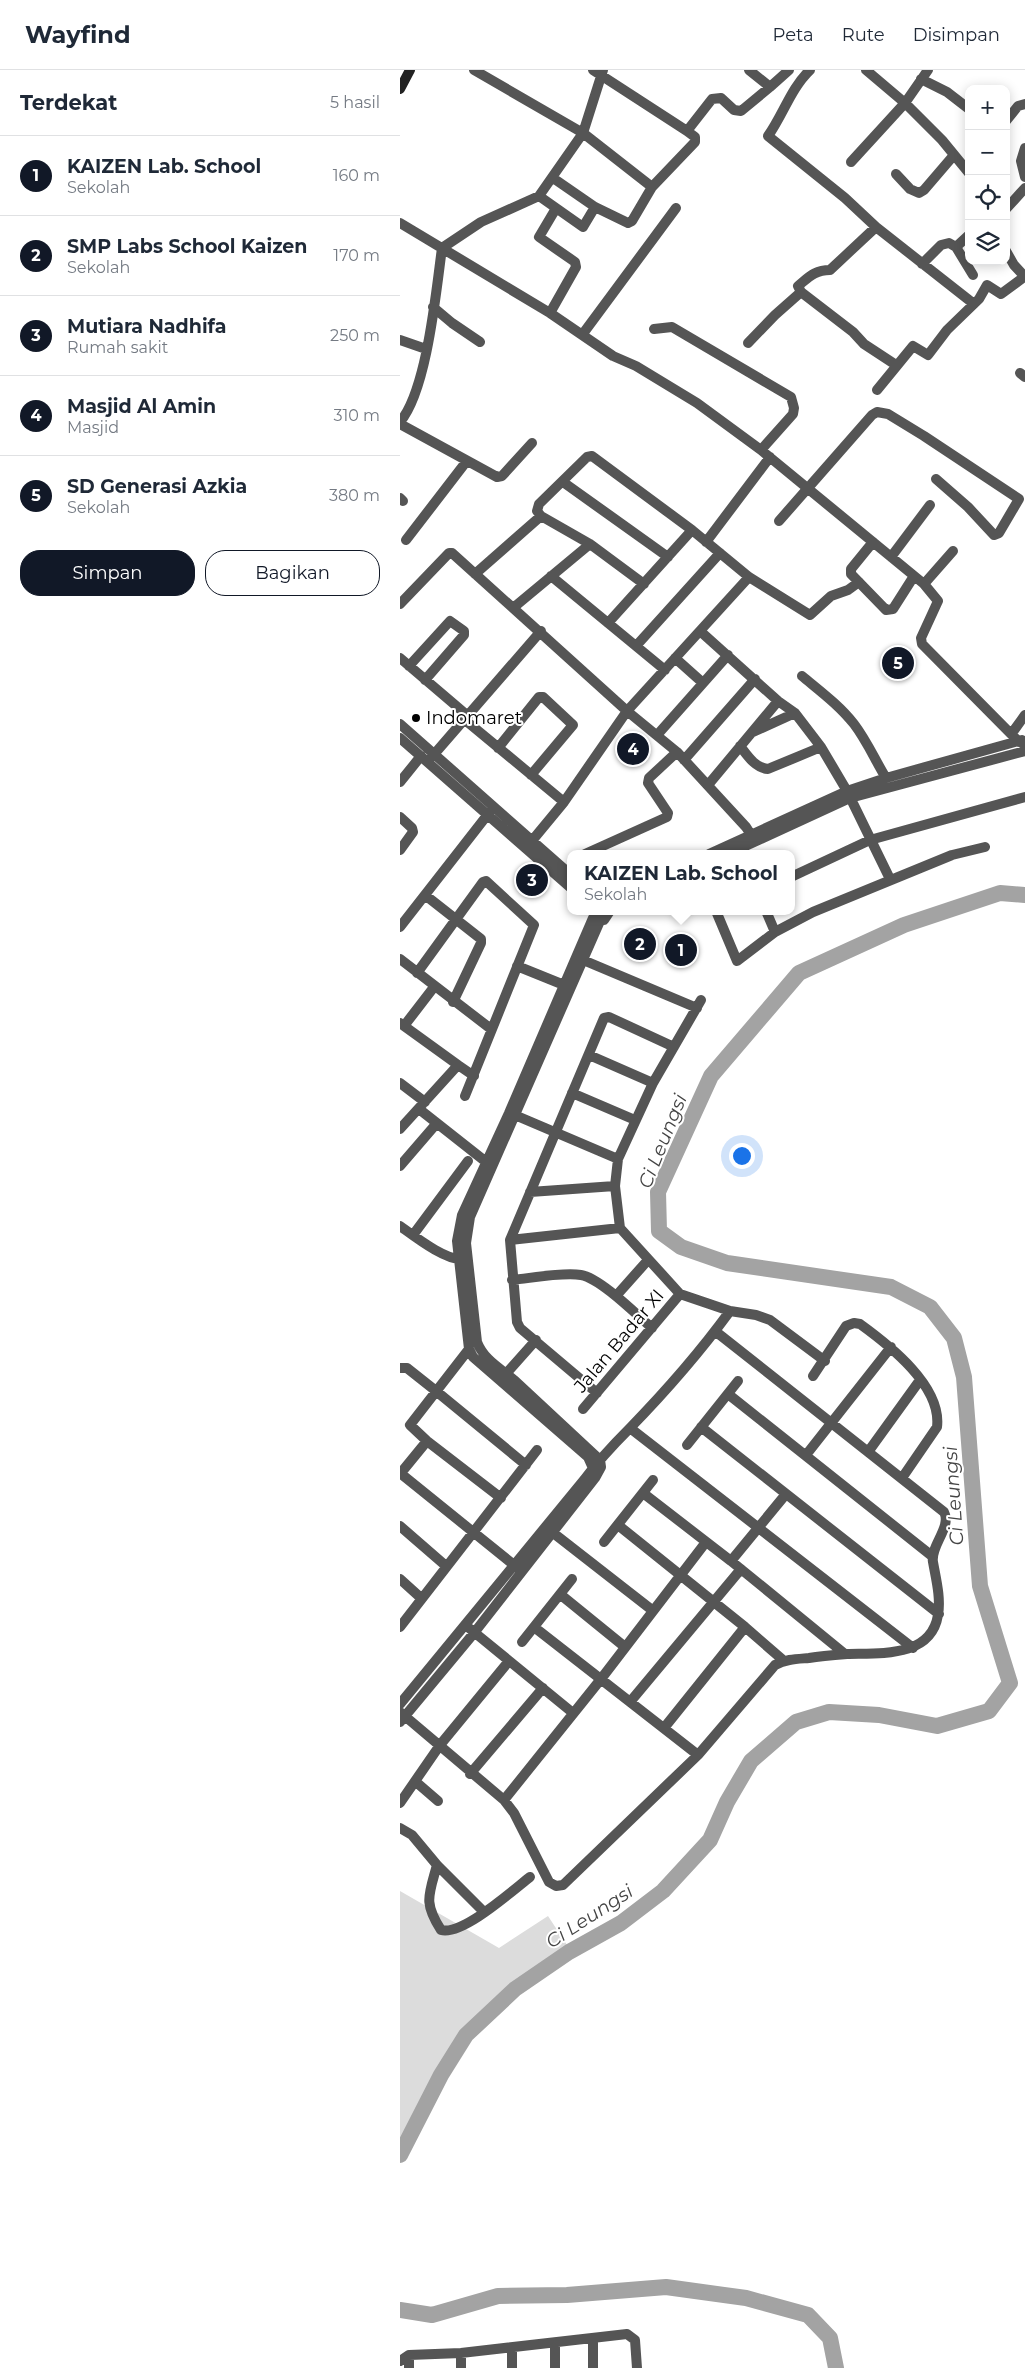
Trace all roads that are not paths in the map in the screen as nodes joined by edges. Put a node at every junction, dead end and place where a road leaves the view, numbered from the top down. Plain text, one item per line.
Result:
1 (410, 70) edge
2 (474, 70) edge
3 (749, 70) edge
4 (789, 70) edge
5 (810, 70) edge
6 (866, 70) edge
7 (928, 70) edge
8 (600, 72) edge
9 (921, 80) junction
10 (799, 81) junction
11 (770, 87) junction
12 (400, 89) edge
13 (905, 104) junction
14 (1025, 104) edge
15 (965, 106) edge
16 (1010, 116) edge
17 (687, 131) junction
18 (583, 133) junction
19 (1025, 148) edge
20 (954, 155) junction
21 (851, 162) dead end
22 (965, 168) edge
23 (896, 174) dead end
24 (553, 178) junction
25 (1025, 178) edge
26 (652, 187) junction
27 (1025, 188) edge
28 (539, 196) junction
29 (1010, 205) edge
30 (595, 207) junction
31 (676, 208) dead end
32 (556, 210) junction
33 (400, 223) edge
34 (876, 227) junction
35 (965, 239) edge
36 (956, 247) junction
37 (442, 248) junction
38 (1010, 258) edge
39 (922, 264) junction
40 (973, 275) dead end
41 (1024, 277) edge
42 (801, 292) junction
43 (974, 304) junction
44 (434, 307) junction
45 (550, 313) junction
46 (654, 329) dead end
47 (582, 335) junction
48 (400, 340) edge
49 (480, 342) dead end
50 (748, 342) dead end
51 (426, 349) junction
52 (896, 365) junction
53 (877, 390) dead end
54 (400, 423) edge
55 (532, 443) dead end
56 (762, 450) junction
57 (770, 457) junction
58 (466, 462) junction
59 (936, 479) dead end
60 (563, 482) junction
61 (808, 489) junction
62 (1022, 500) edge
63 (930, 506) dead end
64 (541, 516) junction
65 (779, 521) dead end
66 (692, 530) junction
67 (406, 540) dead end
68 (706, 542) junction
69 (873, 542) junction
70 (590, 544) junction
71 (953, 551) dead end
72 (720, 553) junction
73 (668, 557) junction
74 (891, 557) junction
75 (475, 574) junction
76 (551, 576) junction
77 (914, 576) junction
78 (749, 577) junction
79 (859, 582) junction
80 (644, 584) junction
81 (924, 584) junction
82 (400, 604) edge
83 (513, 608) junction
84 (608, 623) junction
85 (700, 631) junction
86 (541, 632) junction
87 (636, 646) junction
88 (728, 655) junction
89 (400, 658) edge
90 (676, 658) junction
91 (409, 666) junction
92 (665, 670) junction
93 (802, 676) dead end
94 (755, 679) junction
95 (425, 680) junction
96 (703, 683) junction
97 (778, 701) junction
98 (627, 711) junction
99 (795, 713) junction
100 (1025, 715) edge
101 (466, 718) junction
102 (400, 724) edge
103 (752, 733) junction
104 (658, 734) junction
105 (400, 738) edge
106 (1020, 740) edge
107 (740, 746) junction
108 (821, 747) junction
109 (498, 748) junction
110 (1025, 750) edge
111 (435, 754) junction
112 (681, 756) junction
113 (424, 760) junction
114 (532, 776) junction
115 (886, 778) junction
116 (400, 782) edge
117 (708, 785) junction
118 (848, 795) junction
119 (1025, 797) edge
120 (564, 802) junction
121 (491, 810) junction
122 (400, 817) edge
123 (753, 837) junction
124 (870, 840) junction
125 (529, 844) junction
126 (985, 847) dead end
127 (400, 850) edge
128 (594, 850) edge
129 (719, 850) edge
130 (734, 850) edge
131 (567, 869) edge
132 (795, 875) edge
133 (890, 879) junction
134 (567, 884) edge
135 (425, 895) junction
136 (609, 915) edge
137 (718, 915) edge
138 (768, 915) edge
139 (594, 917) edge
140 (456, 919) junction
141 (400, 927) edge
142 (775, 932) junction
143 (400, 959) edge
144 (583, 960) junction
145 (517, 966) junction
146 (417, 973) junction
147 (434, 987) junction
148 (567, 987) junction
149 (453, 1002) junction
150 (402, 1025) edge
151 (491, 1029) junction
152 (674, 1047) junction
153 (589, 1055) junction
154 (458, 1065) junction
155 (474, 1076) junction
156 (400, 1083) edge
157 (653, 1083) junction
158 (572, 1094) junction
159 (465, 1096) dead end
160 (422, 1105) junction
161 (513, 1114) junction
162 (635, 1120) junction
163 (437, 1123) junction
164 (400, 1129) edge
165 (554, 1132) junction
166 (618, 1159) junction
167 (468, 1162) dead end
168 (489, 1164) junction
169 (400, 1166) edge
170 (615, 1186) junction
171 (530, 1192) junction
172 (400, 1226) edge
173 (620, 1228) junction
174 (413, 1235) junction
175 (510, 1240) junction
176 (463, 1259) junction
177 (648, 1260) junction
178 (512, 1280) junction
179 (680, 1294) junction
180 (616, 1296) junction
181 (730, 1310) junction
182 (652, 1328) junction
183 (715, 1331) junction
184 (536, 1340) junction
185 (890, 1347) junction
186 (469, 1349) junction
187 (825, 1360) junction
188 (400, 1368) edge
189 (506, 1373) junction
190 (813, 1376) dead end
191 (920, 1380) junction
192 (499, 1381) junction
193 (738, 1381) dead end
194 (436, 1391) junction
195 (597, 1393) junction
196 (728, 1394) junction
197 (583, 1409) dead end
198 (830, 1422) junction
199 (630, 1428) junction
200 (701, 1428) junction
201 (427, 1441) junction
202 (687, 1446) dead end
203 (538, 1450) dead end
204 (868, 1452) junction
205 (806, 1455) junction
206 (596, 1463) junction
207 (526, 1465) junction
208 (400, 1474) edge
209 (902, 1478) junction
210 (653, 1480) dead end
211 (643, 1493) junction
212 (786, 1494) junction
213 (501, 1498) junction
214 (618, 1525) junction
215 (400, 1526) edge
216 (758, 1528) junction
217 (475, 1532) junction
218 (552, 1532) junction
219 (604, 1542) dead end
220 (706, 1542) junction
221 (932, 1556) junction
222 (731, 1561) junction
223 (446, 1566) junction
224 (518, 1568) junction
225 (741, 1569) junction
226 (680, 1575) junction
227 (400, 1579) edge
228 (572, 1580) dead end
229 (561, 1595) junction
230 (421, 1598) junction
231 (713, 1602) junction
232 (652, 1610) junction
233 (939, 1614) junction
234 (400, 1627) edge
235 (534, 1627) junction
236 (745, 1627) junction
237 (470, 1629) junction
238 (522, 1642) dead end
239 (625, 1648) junction
240 (913, 1648) junction
241 (845, 1654) junction
242 (784, 1660) junction
243 (509, 1661) junction
244 (601, 1679) junction
245 (543, 1688) junction
246 (630, 1702) junction
247 (400, 1704) edge
248 (573, 1713) junction
249 (402, 1716) edge
250 (664, 1728) junction
251 (440, 1745) junction
252 (698, 1755) junction
253 (470, 1774) junction
254 (416, 1782) junction
255 (504, 1800) junction
256 (438, 1801) dead end
257 (400, 1803) edge
258 (400, 1828) edge
259 (436, 1865) junction
260 (530, 1877) dead end
261 (484, 1912) junction
262 (593, 2338) junction
263 (555, 2343) junction
264 (512, 2348) junction
265 (461, 2354) junction
266 (404, 2358) edge
267 (409, 2368) edge
268 (462, 2368) edge
269 (512, 2368) edge
270 (555, 2368) edge
271 (593, 2368) edge
272 (637, 2368) edge

1 - 12 main road
2 - 18 street
3 - 11 street
4 - 10 street
4 - 11 street
5 - 10 street
6 - 13 street
7 - 9 street
8 - 17 street
8 - 18 street
9 - 13 street
9 - 15 street
10 - 34 street
11 - 17 street
13 - 20 street
13 - 21 street
14 - 16 street
17 - 26 street
18 - 24 street
18 - 26 street
19 - 25 street
20 - 22 street
20 - 23 street
24 - 28 street
24 - 30 street
26 - 30 street
27 - 29 street
28 - 32 street
28 - 37 street
30 - 32 street
31 - 47 street
32 - 45 street
33 - 37 street
34 - 39 street
34 - 42 street
35 - 36 street
36 - 39 street
36 - 40 street
37 - 44 street
37 - 45 street
38 - 41 street
39 - 43 street
41 - 43 street
42 - 50 street
42 - 52 street
43 - 52 street
44 - 49 street
44 - 51 street
45 - 47 street
46 - 56 street
47 - 56 street
48 - 51 street
51 - 54 street
52 - 53 street
54 - 58 street
55 - 58 street
56 - 57 street
57 - 61 street
57 - 68 street
58 - 67 street
59 - 62 street
60 - 64 street
60 - 66 street
60 - 73 street
61 - 62 street
61 - 65 street
61 - 69 street
63 - 74 street
64 - 70 street
64 - 75 street
66 - 68 street
66 - 73 street
68 - 72 street
69 - 74 street
69 - 79 street
70 - 76 street
70 - 80 street
71 - 81 street
72 - 78 street
72 - 87 street
73 - 80 street
74 - 77 street
75 - 82 street
75 - 83 street
76 - 83 street
76 - 84 street
77 - 79 street
77 - 81 street
78 - 79 street
78 - 85 street
80 - 84 street
81 - 106 street
83 - 86 street
84 - 87 street
85 - 88 street
85 - 90 street
86 - 98 street
86 - 101 street
87 - 92 street
88 - 94 street
88 - 96 street
89 - 91 street
90 - 92 street
90 - 96 street
91 - 95 street
91 - 95 street
92 - 98 street
93 - 115 street
94 - 97 street
94 - 112 street
95 - 101 street
96 - 104 street
97 - 99 street
97 - 103 street
98 - 104 street
98 - 120 street
99 - 103 street
99 - 108 street
100 - 106 street
101 - 109 street
101 - 111 street
102 - 111 street
103 - 107 street
104 - 112 street
105 - 113 street
106 - 115 street
107 - 108 street
107 - 117 street
108 - 118 street
109 - 114 street
109 - 114 street
110 - 118 street
111 - 113 street
111 - 121 street
112 - 117 street
112 - 128 street
113 - 116 street
113 - 121 street
114 - 120 street
115 - 118 street
117 - 123 street
118 - 123 street
118 - 124 street
119 - 124 street
120 - 125 street
121 - 125 street
121 - 135 street
122 - 127 street
123 - 129 street
123 - 130 street
124 - 132 street
124 - 133 street
125 - 131 street
125 - 134 street
126 - 133 street
133 - 142 street
135 - 140 street
135 - 141 street
136 - 139 street
137 - 142 street
138 - 142 street
139 - 144 street
139 - 148 street
140 - 145 street
140 - 146 street
140 - 149 street
143 - 146 street
144 - 148 street
144 - 152 street
145 - 148 street
145 - 151 street
146 - 147 street
147 - 149 street
147 - 150 street
148 - 161 street
149 - 151 street
150 - 154 street
151 - 155 street
152 - 153 street
152 - 157 street
153 - 157 street
153 - 158 street
154 - 155 street
154 - 160 street
155 - 159 street
156 - 160 street
157 - 162 street
158 - 162 street
158 - 165 street
160 - 163 street
160 - 164 street
161 - 165 street
161 - 168 street
162 - 166 street
163 - 168 street
163 - 169 street
165 - 166 street
165 - 171 street
166 - 170 street
167 - 174 street
168 - 176 street
170 - 171 street
170 - 173 street
171 - 175 street
172 - 174 street
173 - 175 street
173 - 177 street
174 - 176 street
175 - 178 street
176 - 186 street
176 - 189 street
177 - 179 street
177 - 180 street
178 - 180 street
178 - 184 street
179 - 181 street
179 - 182 street, Jalan Badar XI
180 - 182 street
181 - 183 street
181 - 187 street
182 - 195 street, Jalan Badar XI
183 - 198 street
183 - 199 street
184 - 189 street
184 - 195 street
185 - 187 street
185 - 191 street
185 - 198 street
186 - 192 street
186 - 194 street
187 - 190 street
188 - 194 street
189 - 192 street
189 - 206 street
191 - 204 street
191 - 209 street
192 - 206 street
193 - 196 street
194 - 201 street
194 - 207 street
195 - 197 street, Jalan Badar XI
196 - 200 street
196 - 205 street
198 - 204 street
198 - 205 street
199 - 206 street
199 - 216 street
200 - 202 street
200 - 212 street
201 - 208 street
201 - 213 street
203 - 207 street
204 - 209 street
205 - 221 street
206 - 218 street
206 - 224 street
207 - 213 street
208 - 217 street
209 - 221 street
210 - 211 street
211 - 214 street
211 - 220 street
212 - 216 street
212 - 233 street
213 - 217 street
214 - 219 street
214 - 226 street
215 - 223 street
216 - 222 street
216 - 240 street
217 - 223 street
217 - 224 street
218 - 224 street
218 - 232 street
220 - 222 street
220 - 226 street
221 - 233 street
222 - 225 street
223 - 230 street
224 - 237 street
225 - 231 street
225 - 241 street
226 - 231 street
226 - 232 street
227 - 230 street
228 - 229 street
229 - 235 street
229 - 239 street
230 - 234 street
231 - 236 street
231 - 246 street
232 - 239 street
233 - 240 street
235 - 238 street
235 - 244 street
236 - 242 street
236 - 250 street
237 - 243 street
237 - 247 street
237 - 249 street
239 - 244 street
240 - 241 street
241 - 242 street
242 - 252 street
243 - 245 street
243 - 251 street
244 - 246 street
244 - 248 street
245 - 248 street
245 - 253 street
246 - 250 street
248 - 255 street
249 - 251 street
250 - 252 street
251 - 253 street
251 - 254 street
252 - 255 street
253 - 255 street
254 - 256 street
254 - 257 street
258 - 259 street
259 - 261 street
259 - 261 street
260 - 261 street
262 - 263 street
262 - 271 street
262 - 272 street
263 - 264 street
263 - 270 street
264 - 265 street
264 - 269 street
265 - 266 street
265 - 268 street
266 - 267 street

